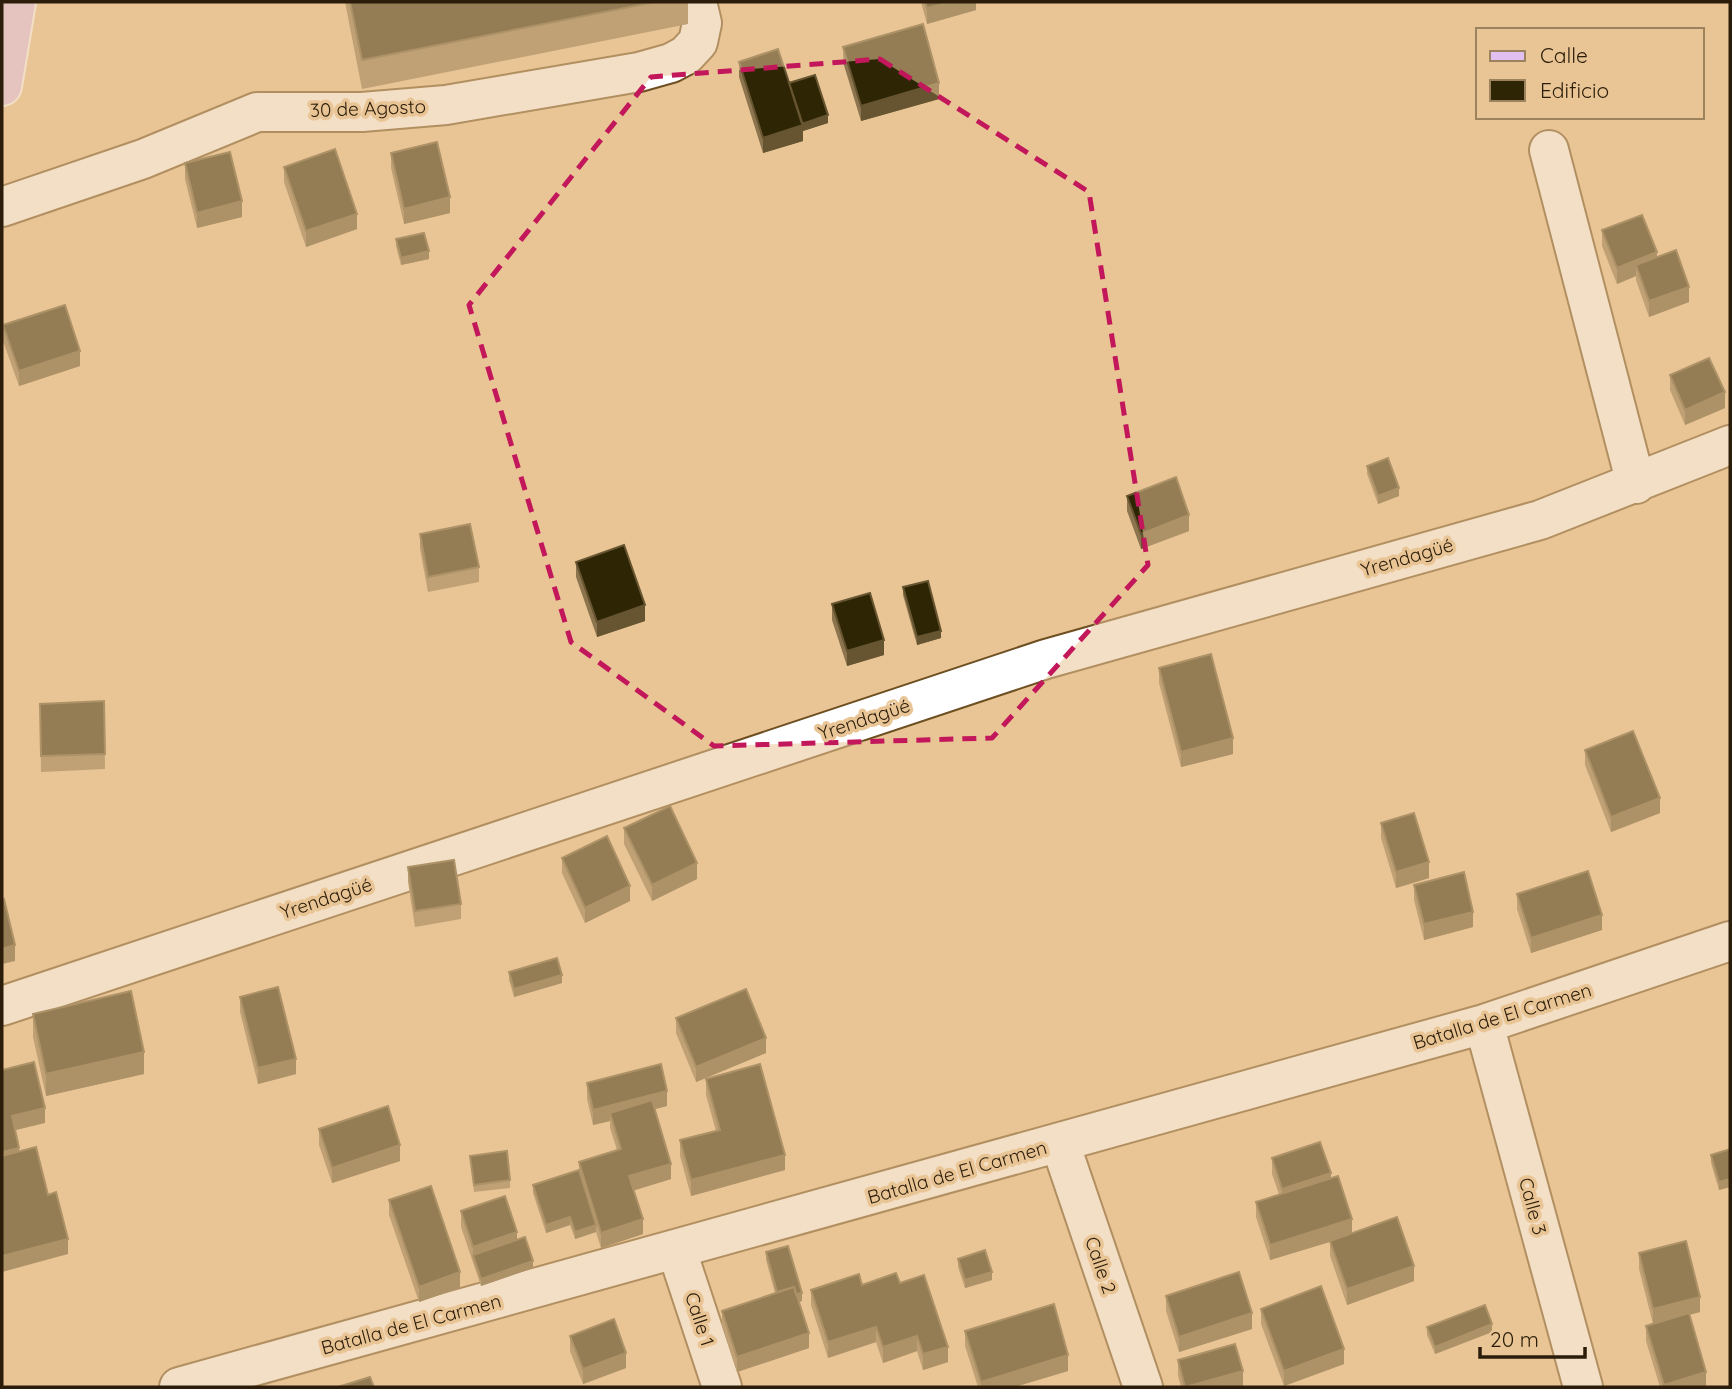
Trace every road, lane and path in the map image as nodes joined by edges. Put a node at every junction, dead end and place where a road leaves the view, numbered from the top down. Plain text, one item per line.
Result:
1 (16, 2) edge
2 (697, 2) edge
3 (2, 86) edge
4 (1549, 150) dead end
5 (2, 207) edge
6 (1730, 445) edge
7 (1636, 484) junction
8 (1730, 941) edge
9 (2, 1006) edge
10 (1484, 1024) junction
11 (1060, 1143) junction
12 (677, 1251) junction
13 (272, 1375) edge
14 (179, 1387) edge
15 (722, 1387) edge
16 (1143, 1387) edge
17 (1583, 1387) edge

1 - 3 main road
2 - 5 street, 30 de Agosto
4 - 7 street
6 - 7 street, Yrendagüé
7 - 9 street, Yrendagüé
8 - 10 street, Batalla de El Carmen
10 - 11 street, Batalla de El Carmen
10 - 17 street, Calle 3
11 - 12 street, Batalla de El Carmen
11 - 16 street, Calle 2
12 - 13 street, Batalla de El Carmen
12 - 15 street, Calle 1
13 - 14 street, Batalla de El Carmen

